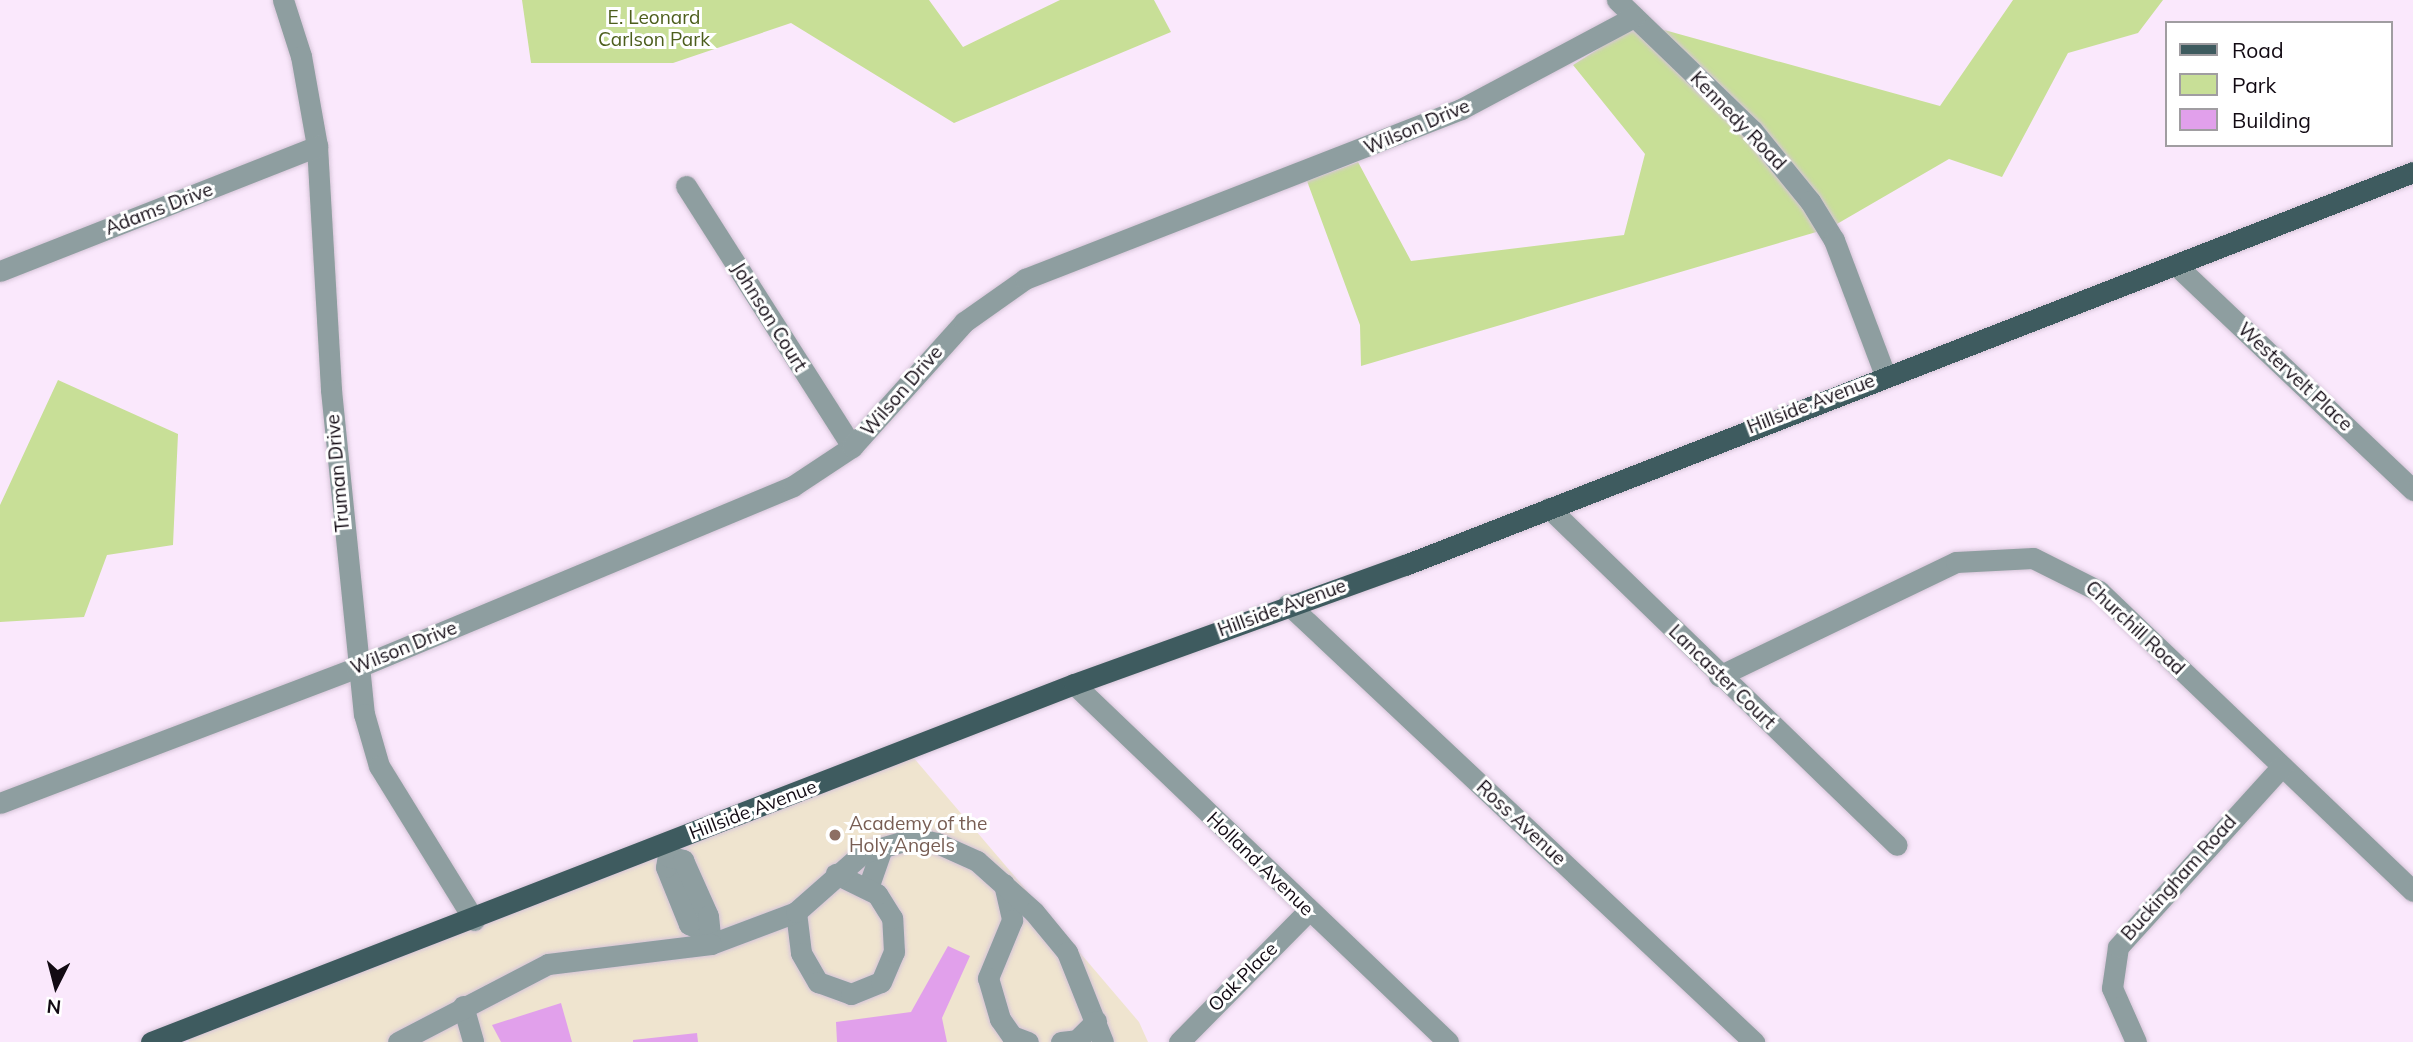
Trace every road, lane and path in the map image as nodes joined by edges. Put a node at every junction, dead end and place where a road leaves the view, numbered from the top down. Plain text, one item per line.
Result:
1 (283, 0) edge
2 (1617, 0) edge
3 (1633, 17) junction
4 (317, 146) junction
5 (2413, 172) edge
6 (687, 186) dead end
7 (2176, 265) junction
8 (0, 271) edge
9 (1885, 375) junction
10 (852, 447) junction
11 (2413, 489) edge
12 (1549, 508) junction
13 (1287, 604) junction
14 (356, 668) junction
15 (1719, 676) junction
16 (1074, 684) junction
17 (2282, 766) junction
18 (0, 803) edge
19 (1897, 845) dead end
20 (882, 848) junction
21 (666, 850) junction
22 (836, 874) junction
23 (1004, 884) junction
24 (868, 888) junction
25 (2413, 891) edge
26 (1308, 911) junction
27 (796, 912) junction
28 (474, 920) junction
29 (709, 938) junction
30 (463, 1006) junction
31 (220, 1016) junction
32 (1100, 1032) edge
33 (187, 1037) edge
34 (151, 1042) edge
35 (398, 1042) edge
36 (473, 1042) edge
37 (1028, 1042) edge
38 (1061, 1042) edge
39 (1179, 1042) edge
40 (1448, 1042) edge
41 (1754, 1042) edge
42 (2136, 1042) edge

1 - 4 street, Truman Drive
2 - 3 street, Kennedy Road
3 - 9 street, Kennedy Road
3 - 10 street, Wilson Drive
4 - 8 street, Adams Drive
4 - 14 street, Truman Drive
5 - 7 main road, Hillside Avenue
6 - 10 street, Johnson Court
7 - 9 main road, Hillside Avenue
7 - 11 street, Westervelt Place
9 - 12 main road, Hillside Avenue
10 - 14 street, Wilson Drive
12 - 13 main road, Hillside Avenue
12 - 15 street, Lancaster Court
13 - 16 main road, Hillside Avenue
13 - 41 street, Ross Avenue
14 - 18 street, Wilson Drive
14 - 28 street, Truman Drive
15 - 17 street, Churchill Road
15 - 19 street, Lancaster Court
16 - 21 main road, Hillside Avenue
16 - 26 street, Holland Avenue
17 - 25 street, Churchill Road
17 - 42 street, Buckingham Road
20 - 22 street
20 - 23 street
20 - 24 street
21 - 28 main road, Hillside Avenue
21 - 29 street
22 - 24 street
22 - 27 street
23 - 32 street
23 - 37 street
24 - 27 street
26 - 39 street, Oak Place
26 - 40 street, Holland Avenue
27 - 29 street
28 - 31 main road, Hillside Avenue
29 - 30 street
30 - 35 street
30 - 36 street
31 - 33 street
31 - 34 main road, Hillside Avenue
32 - 38 street

